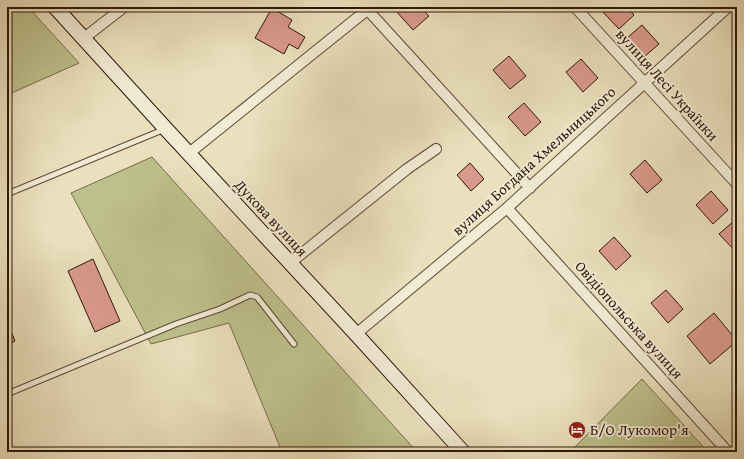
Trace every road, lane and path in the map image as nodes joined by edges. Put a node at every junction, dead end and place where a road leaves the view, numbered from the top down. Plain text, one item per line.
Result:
1 (55, 7) edge
2 (124, 7) edge
3 (575, 7) edge
4 (728, 7) edge
5 (366, 8) edge
6 (84, 38) junction
7 (644, 82) junction
8 (166, 129) junction
9 (436, 149) dead end
10 (188, 154) junction
11 (737, 184) edge
12 (530, 188) junction
13 (7, 194) edge
14 (508, 208) junction
15 (290, 263) junction
16 (356, 334) junction
17 (294, 344) dead end
18 (7, 394) edge
19 (463, 452) edge
20 (728, 452) edge

1 - 6 street, Дукова вулиця
2 - 6 street
3 - 7 street, вулиця Лесі Українки
4 - 7 street, вулиця Богдана Хмельницького
5 - 10 street
5 - 12 street
6 - 8 street, Дукова вулиця
7 - 11 street, вулиця Лесі Українки
7 - 12 street, вулиця Богдана Хмельницького
8 - 10 street, Дукова вулиця
8 - 13 lane
9 - 15 street
10 - 15 street, Дукова вулиця
12 - 14 street, вулиця Богдана Хмельницького
14 - 16 street, вулиця Богдана Хмельницького
14 - 20 street, Овідіопольська вулиця
15 - 16 street, Дукова вулиця
16 - 19 street, Дукова вулиця
17 - 18 lane

